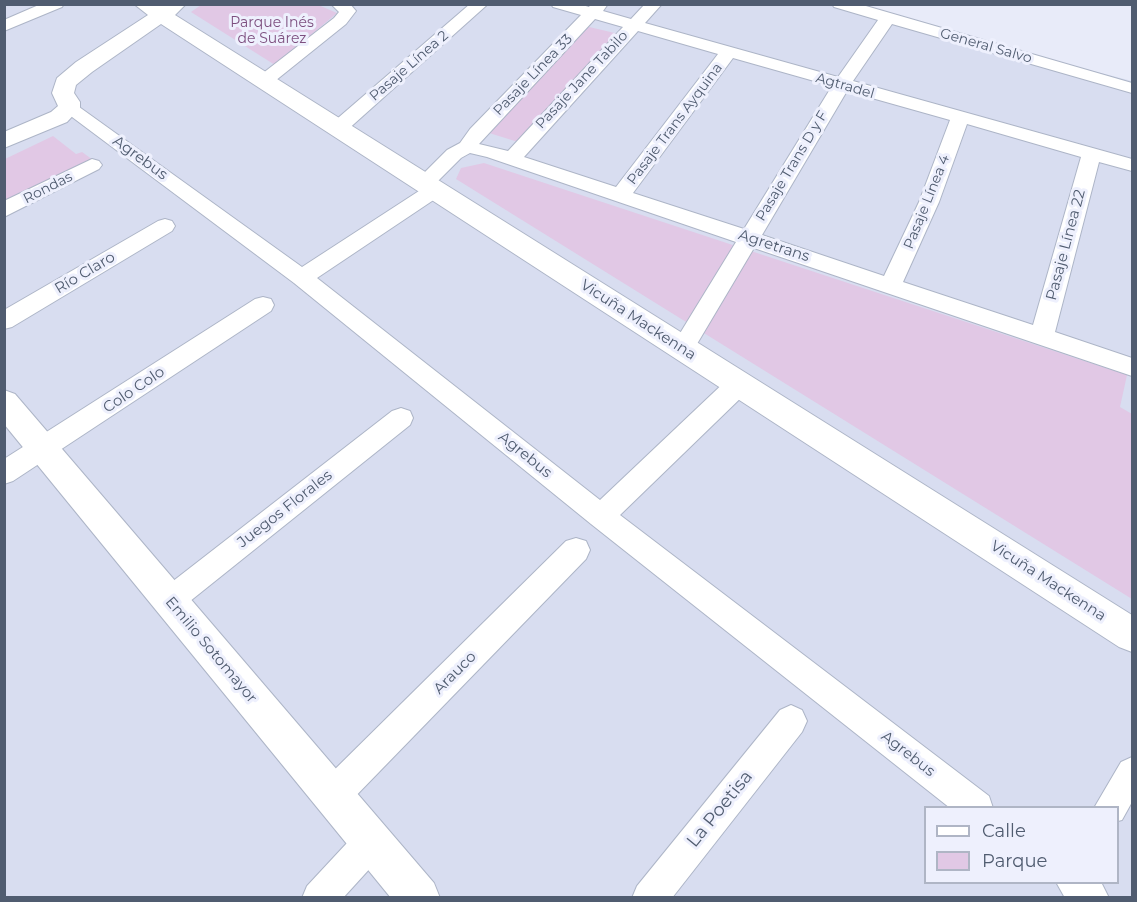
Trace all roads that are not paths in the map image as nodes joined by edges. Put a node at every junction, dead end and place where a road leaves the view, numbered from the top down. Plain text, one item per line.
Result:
1 (56, 4) edge
2 (339, 4) edge
3 (480, 4) edge
4 (559, 4) edge
5 (654, 4) edge
6 (840, 4) edge
7 (161, 8) edge
8 (596, 9) edge
9 (888, 18) junction
10 (634, 25) junction
11 (4, 26) edge
12 (728, 53) junction
13 (264, 81) junction
14 (842, 84) junction
15 (1132, 88) edge
16 (69, 108) junction
17 (960, 118) junction
18 (338, 128) junction
19 (4, 141) edge
20 (467, 147) junction
21 (1091, 154) junction
22 (513, 157) junction
23 (92, 165) dead end
24 (1132, 165) edge
25 (430, 186) junction
26 (621, 195) junction
27 (4, 210) edge
28 (165, 226) dead end
29 (749, 238) junction
30 (302, 278) junction
31 (891, 285) junction
32 (263, 305) dead end
33 (4, 321) edge
34 (1042, 336) junction
35 (683, 348) junction
36 (1132, 367) edge
37 (739, 384) junction
38 (4, 402) edge
39 (401, 418) dead end
40 (42, 448) junction
41 (4, 473) edge
42 (601, 516) junction
43 (576, 550) dead end
44 (170, 601) junction
45 (1132, 635) edge
46 (791, 721) dead end
47 (1132, 773) edge
48 (333, 795) junction
49 (976, 806) edge
50 (1111, 806) edge
51 (372, 841) junction
52 (1076, 884) edge
53 (318, 897) edge
54 (419, 897) edge
55 (649, 897) edge
56 (1092, 897) edge

1 - 11 street
2 - 13 street
3 - 18 street, Pasaje Línea 2
4 - 8 street, Agtradel
5 - 10 street, Pasaje Jane Tabilo
6 - 9 street, General Salvo
7 - 13 street, Vicuña Mackenna
7 - 16 street
8 - 10 street, Agtradel
8 - 20 street, Pasaje Línea 33
9 - 14 street, Pasaje Trans D y F
9 - 15 street, General Salvo
10 - 12 street, Agtradel
10 - 22 street, Pasaje Jane Tabilo
12 - 14 street, Agtradel
12 - 26 street, Pasaje Trans Ayquina
13 - 18 street, Vicuña Mackenna
14 - 17 street, Agtradel
14 - 29 street, Pasaje Trans D y F
16 - 19 street
16 - 30 street, Agrebus
17 - 21 street, Agtradel
17 - 31 street, Pasaje Línea 4
18 - 25 street, Vicuña Mackenna
20 - 22 street, Agretrans
20 - 25 street
21 - 24 street, Agtradel
21 - 34 street, Pasaje Línea 22
22 - 26 street, Agretrans
23 - 27 street, Rondas
25 - 30 street
25 - 35 street, Vicuña Mackenna
26 - 29 street, Agretrans
28 - 33 street, Río Claro
29 - 31 street, Agretrans
29 - 35 street, Pasaje Trans D y F
30 - 42 street, Agrebus
31 - 34 street, Agretrans
32 - 40 street, Colo Colo
34 - 36 street, Agretrans
35 - 37 street, Vicuña Mackenna
37 - 42 street
37 - 45 street, Vicuña Mackenna
38 - 40 street, Emilio Sotomayor
39 - 44 street, Juegos Florales
40 - 41 street, Colo Colo
40 - 44 street, Emilio Sotomayor
42 - 49 street, Agrebus
43 - 48 street, Arauco
44 - 48 street, Emilio Sotomayor
46 - 55 street, La Poetisa
47 - 50 street
48 - 51 street, Emilio Sotomayor
51 - 53 street
51 - 54 street, Emilio Sotomayor
52 - 56 street

